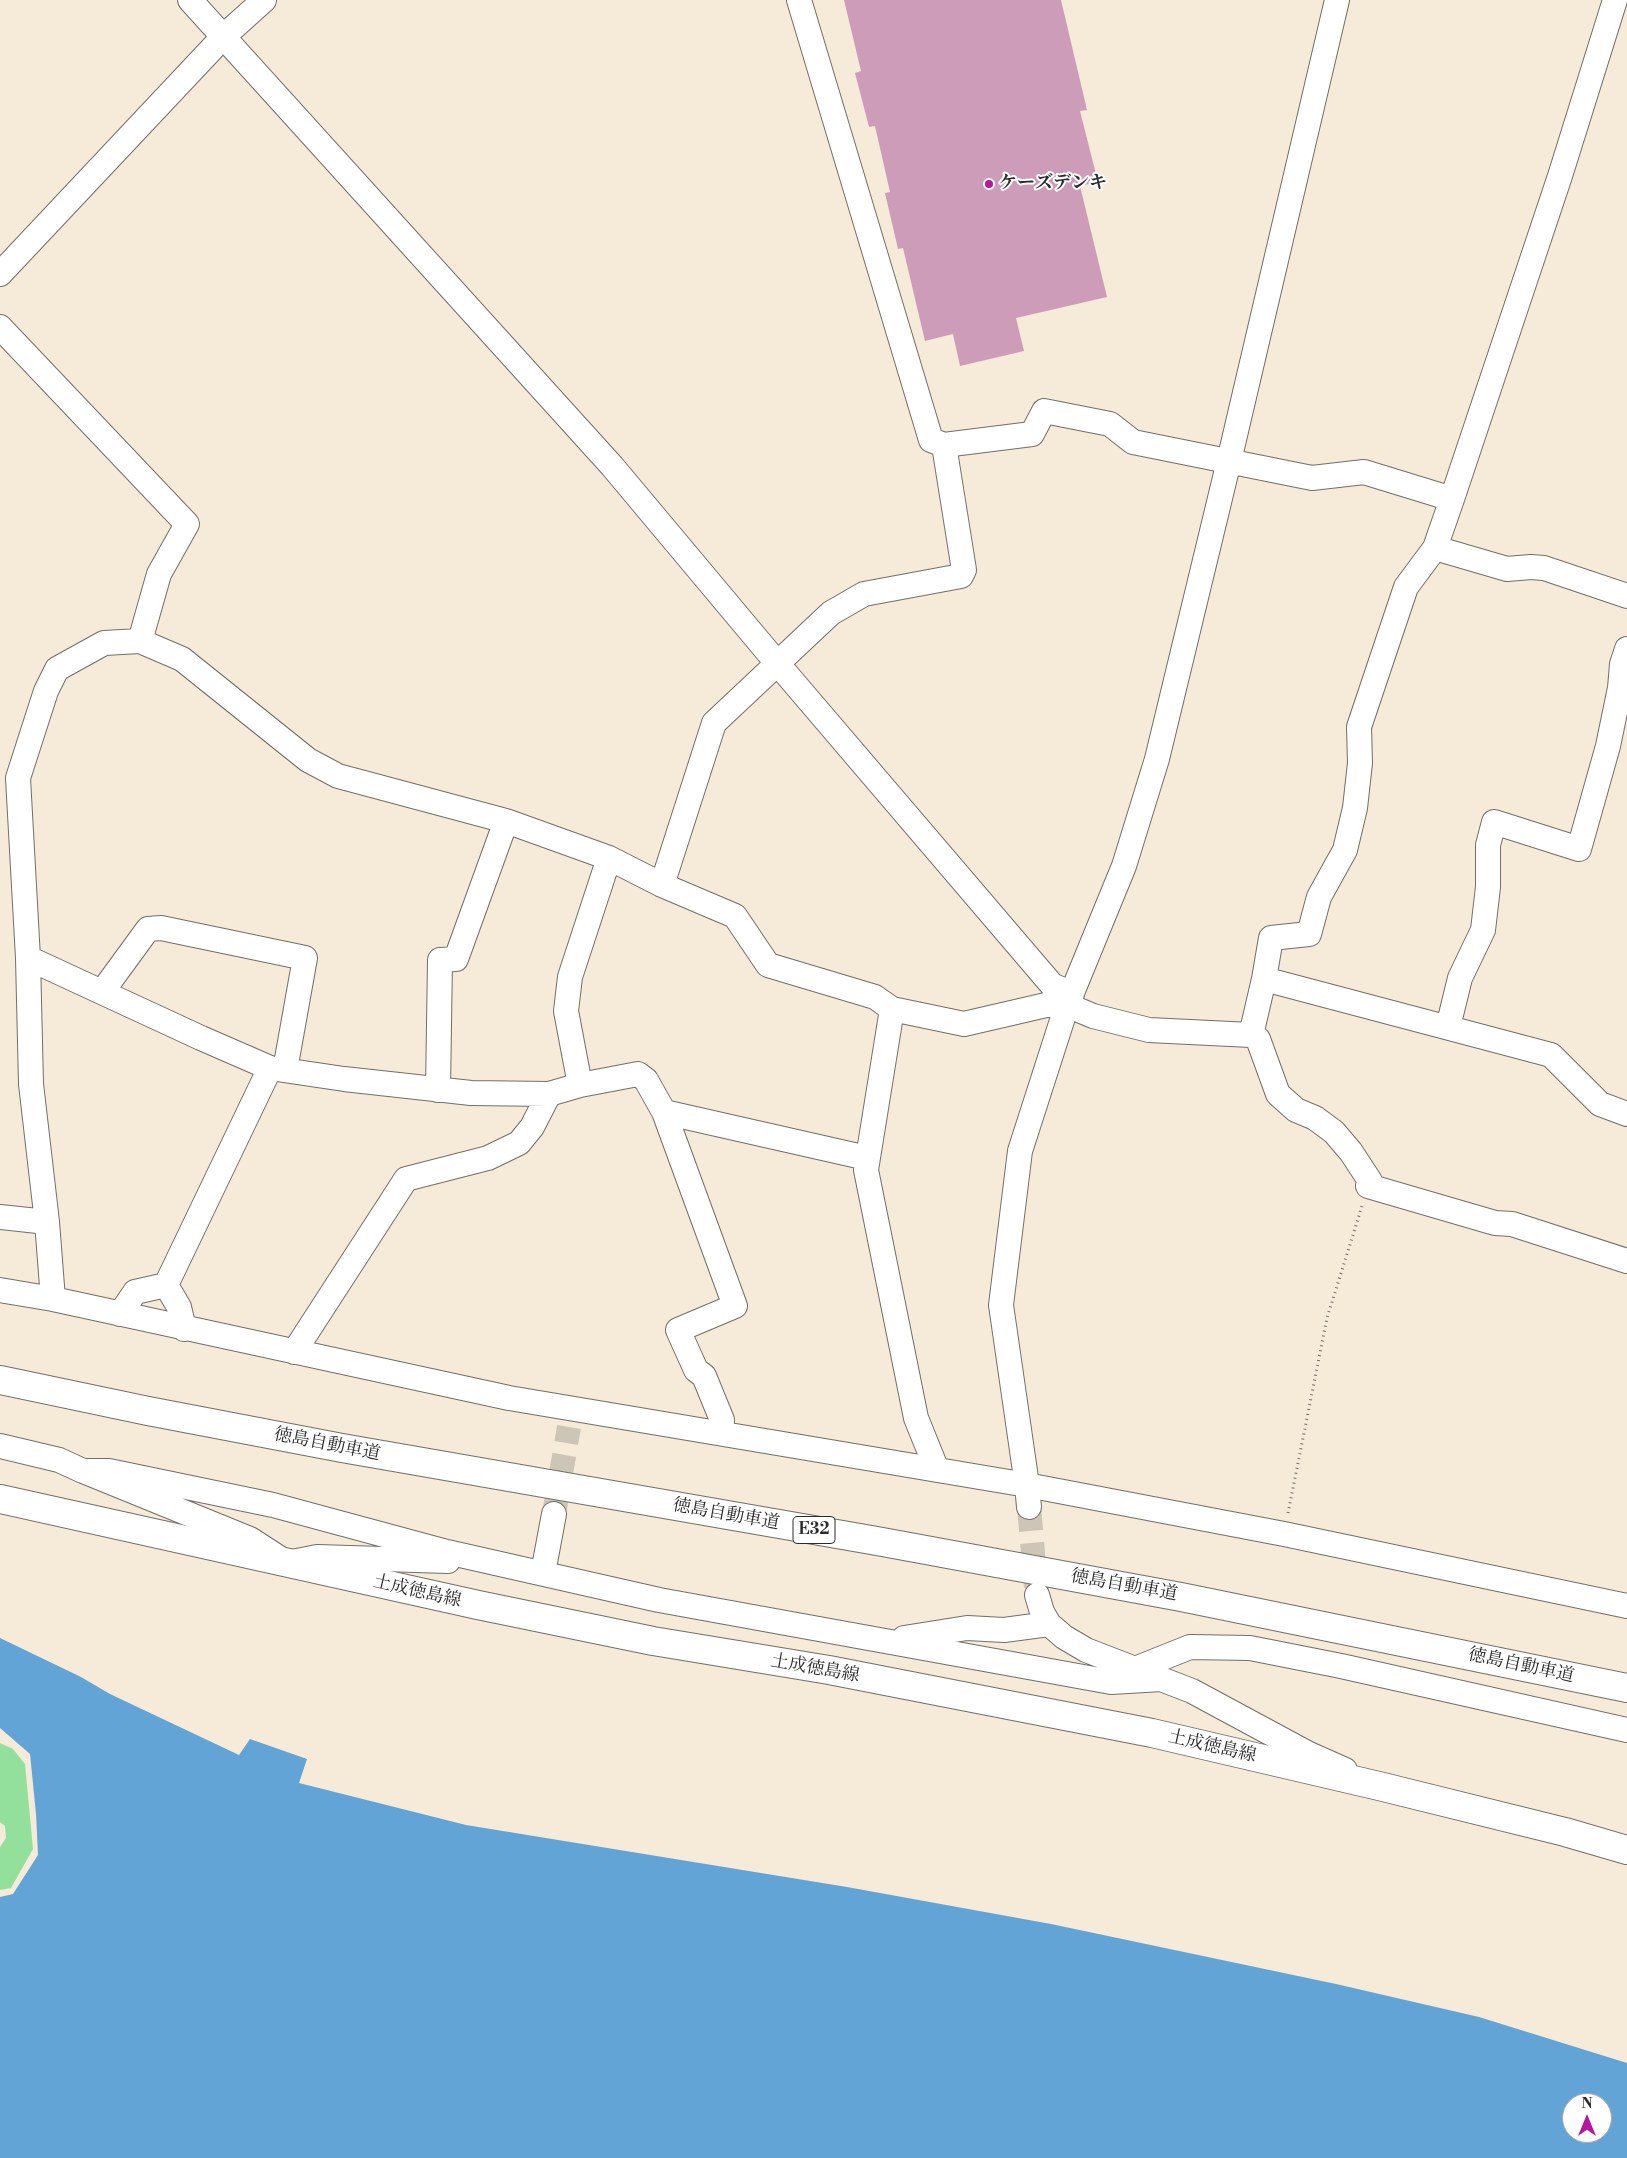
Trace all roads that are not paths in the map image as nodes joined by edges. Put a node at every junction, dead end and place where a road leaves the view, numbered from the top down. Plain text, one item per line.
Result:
1 (190, 0) edge
2 (264, 0) edge
3 (799, 0) edge
4 (1337, 0) edge
5 (1617, 13) edge
6 (224, 36) junction
7 (0, 274) edge
8 (0, 327) edge
9 (944, 445) junction
10 (1229, 461) junction
11 (1452, 499) junction
12 (1435, 548) junction
13 (1627, 596) edge
14 (140, 641) junction
15 (1627, 649) edge
16 (777, 664) junction
17 (9, 777) edge
18 (506, 821) junction
19 (609, 858) junction
20 (662, 885) junction
21 (28, 958) junction
22 (1264, 980) junction
23 (102, 992) junction
24 (1069, 999) junction
25 (892, 1009) junction
26 (1448, 1027) junction
27 (1251, 1034) junction
28 (278, 1069) junction
29 (580, 1086) junction
30 (438, 1090) junction
31 (549, 1094) junction
32 (664, 1112) junction
33 (1627, 1114) edge
34 (868, 1158) junction
35 (0, 1217) edge
36 (47, 1222) junction
37 (1627, 1261) edge
38 (166, 1285) junction
39 (0, 1290) edge
40 (53, 1299) junction
41 (120, 1314) junction
42 (184, 1329) junction
43 (294, 1352) junction
44 (0, 1380) edge
45 (722, 1432) junction
46 (0, 1446) edge
47 (937, 1470) junction
48 (83, 1471) junction
49 (1028, 1496) junction
50 (0, 1499) edge
51 (554, 1514) tunnel mouth
52 (475, 1558) junction
53 (287, 1563) junction
54 (543, 1574) junction
55 (1037, 1595) tunnel mouth
56 (1627, 1606) edge
57 (1048, 1624) junction
58 (882, 1640) junction
59 (1135, 1668) junction
60 (1162, 1679) junction
61 (1627, 1688) edge
62 (1627, 1730) edge
63 (1379, 1786) junction
64 (1627, 1850) edge

1 - 6 street
2 - 6 street
3 - 9 street
4 - 10 street
5 - 11 street
6 - 7 street
6 - 16 street
8 - 14 street
9 - 10 street
9 - 16 street
10 - 11 street
10 - 24 street
11 - 12 street
12 - 13 street
12 - 22 street
14 - 17 street
14 - 18 street
15 - 26 street
16 - 20 street
16 - 24 street
17 - 21 street
18 - 19 street
18 - 30 street
19 - 20 street
19 - 29 street
20 - 25 street
21 - 23 street
21 - 36 street
22 - 26 street
22 - 27 street
23 - 28 street
23 - 28 street
24 - 25 street
24 - 27 street
24 - 49 street
25 - 34 street
26 - 33 street
27 - 37 street
28 - 30 street
28 - 38 street
29 - 31 street
29 - 32 street
30 - 31 street
31 - 43 street
32 - 34 street
32 - 45 street
34 - 47 street
35 - 36 street
36 - 40 street
38 - 41 street
38 - 42 street
39 - 40 street
40 - 41 street
41 - 42 street
42 - 43 street
43 - 45 street
44 - 61 main road, 徳島自動車道 / E32
45 - 47 street
46 - 48 street
47 - 49 street
48 - 52 street
48 - 53 street
49 - 56 street
50 - 53 main road, 土成徳島線
51 - 54 street
52 - 53 street
52 - 54 street
53 - 63 main road, 土成徳島線
54 - 58 street
55 - 57 street
57 - 58 street
57 - 59 street
58 - 60 street
59 - 60 street
59 - 62 street
60 - 63 street
63 - 64 main road, 土成徳島線

